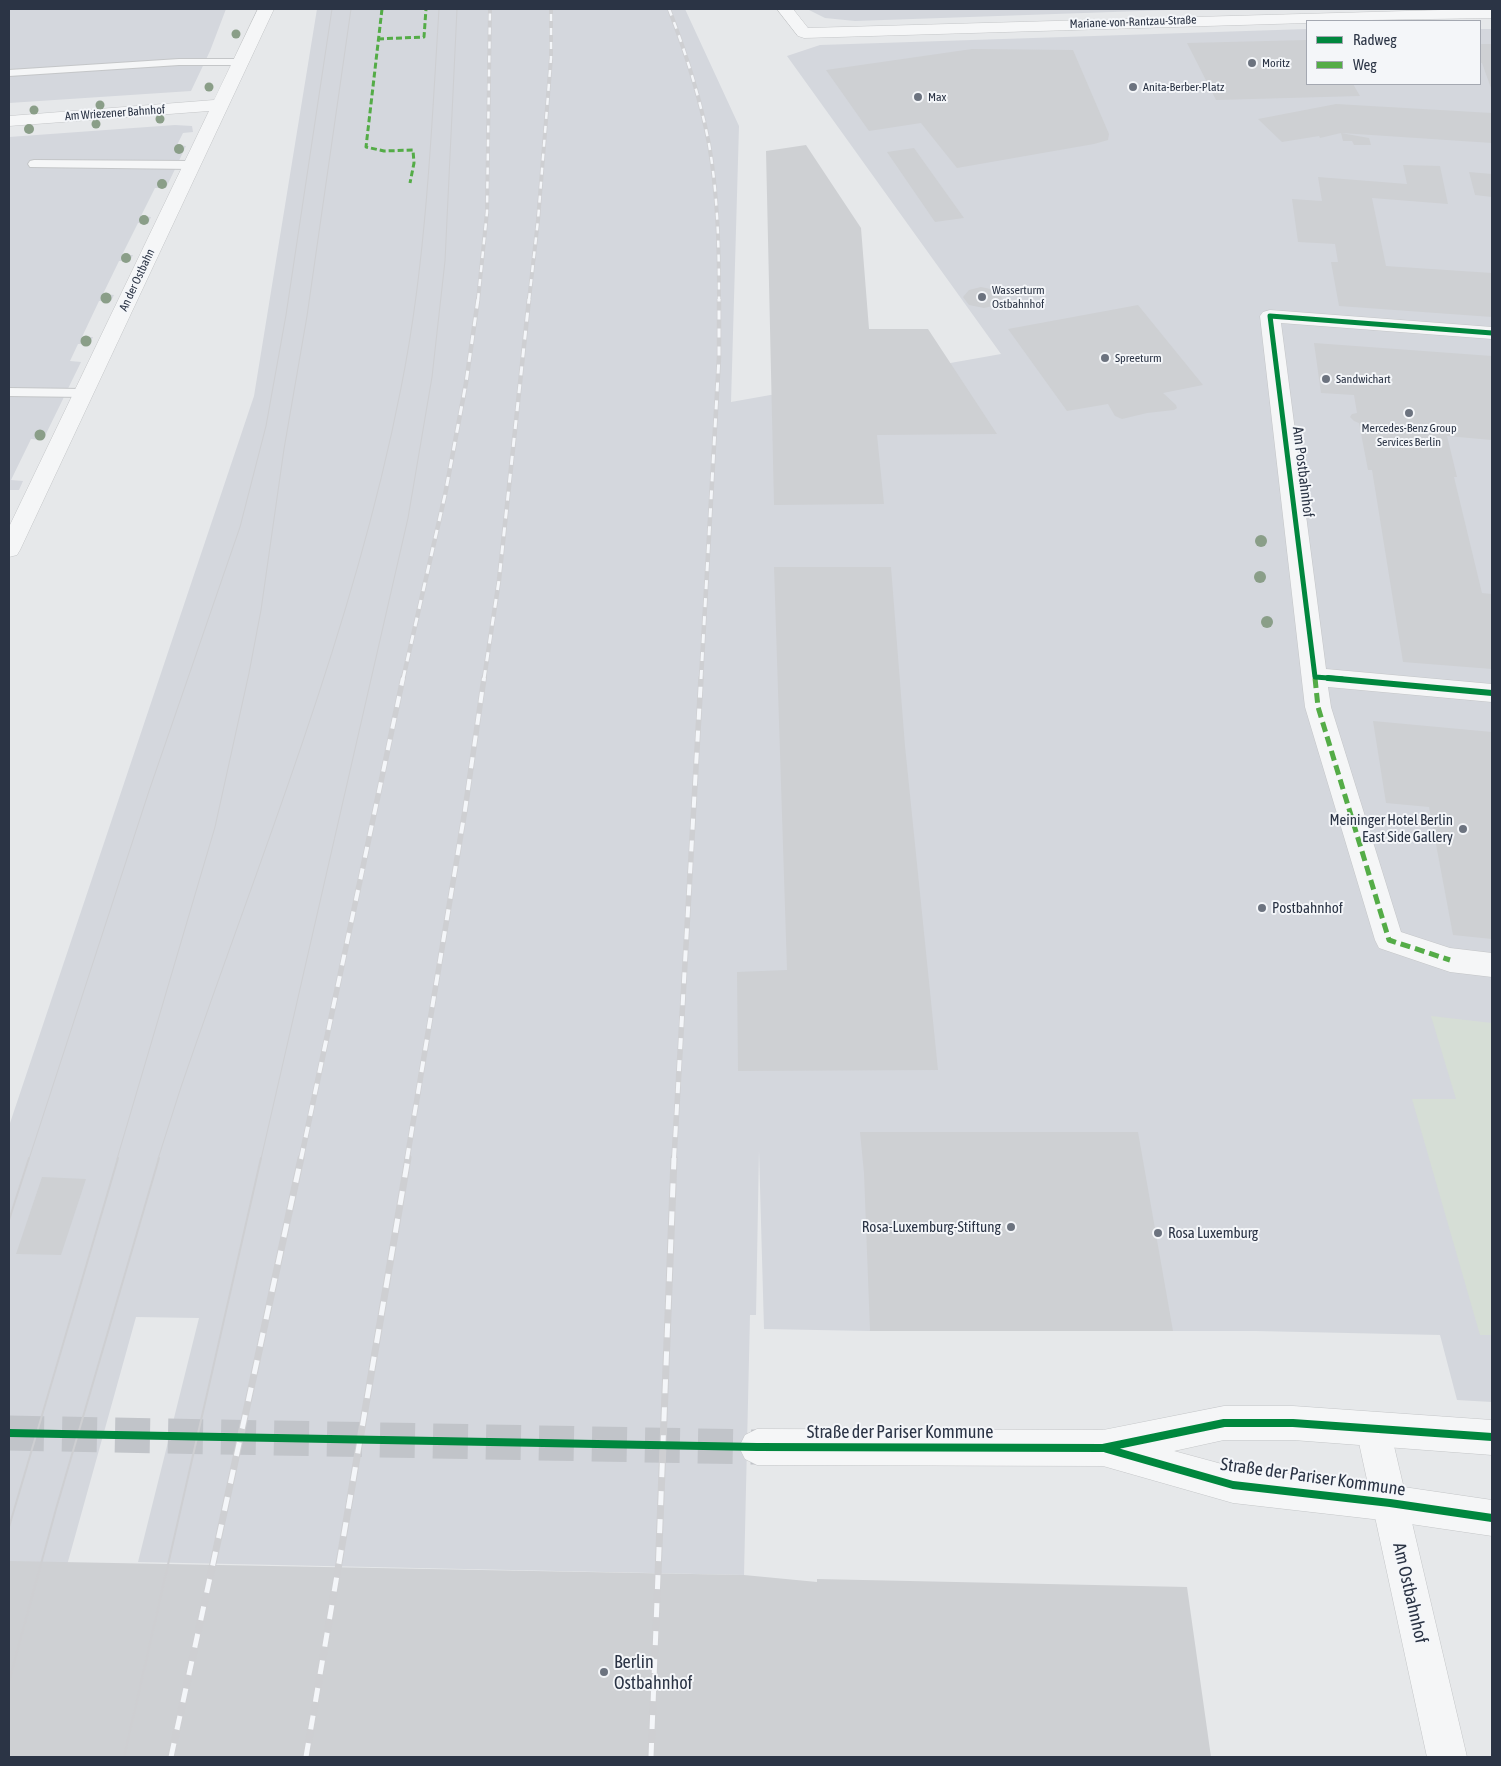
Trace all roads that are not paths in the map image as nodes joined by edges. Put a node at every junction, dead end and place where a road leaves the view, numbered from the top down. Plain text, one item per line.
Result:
1 (266, 9) edge
2 (785, 9) edge
3 (1492, 13) edge
4 (1234, 14) edge
5 (241, 62) junction
6 (9, 73) edge
7 (221, 105) junction
8 (9, 121) edge
9 (34, 164) dead end
10 (192, 165) junction
11 (1492, 333) edge
12 (9, 392) edge
13 (84, 393) junction
14 (9, 550) edge
15 (1315, 677) junction
16 (1492, 693) edge
17 (1492, 965) edge
18 (1373, 1430) junction
19 (1492, 1437) edge
20 (757, 1447) tunnel mouth
21 (1103, 1448) junction
22 (1390, 1503) junction
23 (1492, 1518) edge
24 (1447, 1757) edge

1 - 5 street, An der Ostbahn
2 - 4 street, Mariane-von-Rantzau-Straße
3 - 4 street, Mariane-von-Rantzau-Straße
5 - 6 lane
5 - 7 street, An der Ostbahn
7 - 8 street, Am Wriezener Bahnhof
7 - 10 street, An der Ostbahn
9 - 10 lane
10 - 13 street, An der Ostbahn
11 - 15 street, Am Postbahnhof
12 - 13 lane
13 - 14 street, An der Ostbahn
15 - 16 street
15 - 17 street, Am Postbahnhof
18 - 19 street, Straße der Pariser Kommune
18 - 21 street, Straße der Pariser Kommune
18 - 22 street, Am Ostbahnhof
20 - 21 street, Straße der Pariser Kommune
21 - 22 street, Straße der Pariser Kommune
22 - 23 street, Straße der Pariser Kommune
22 - 24 street, Am Ostbahnhof

